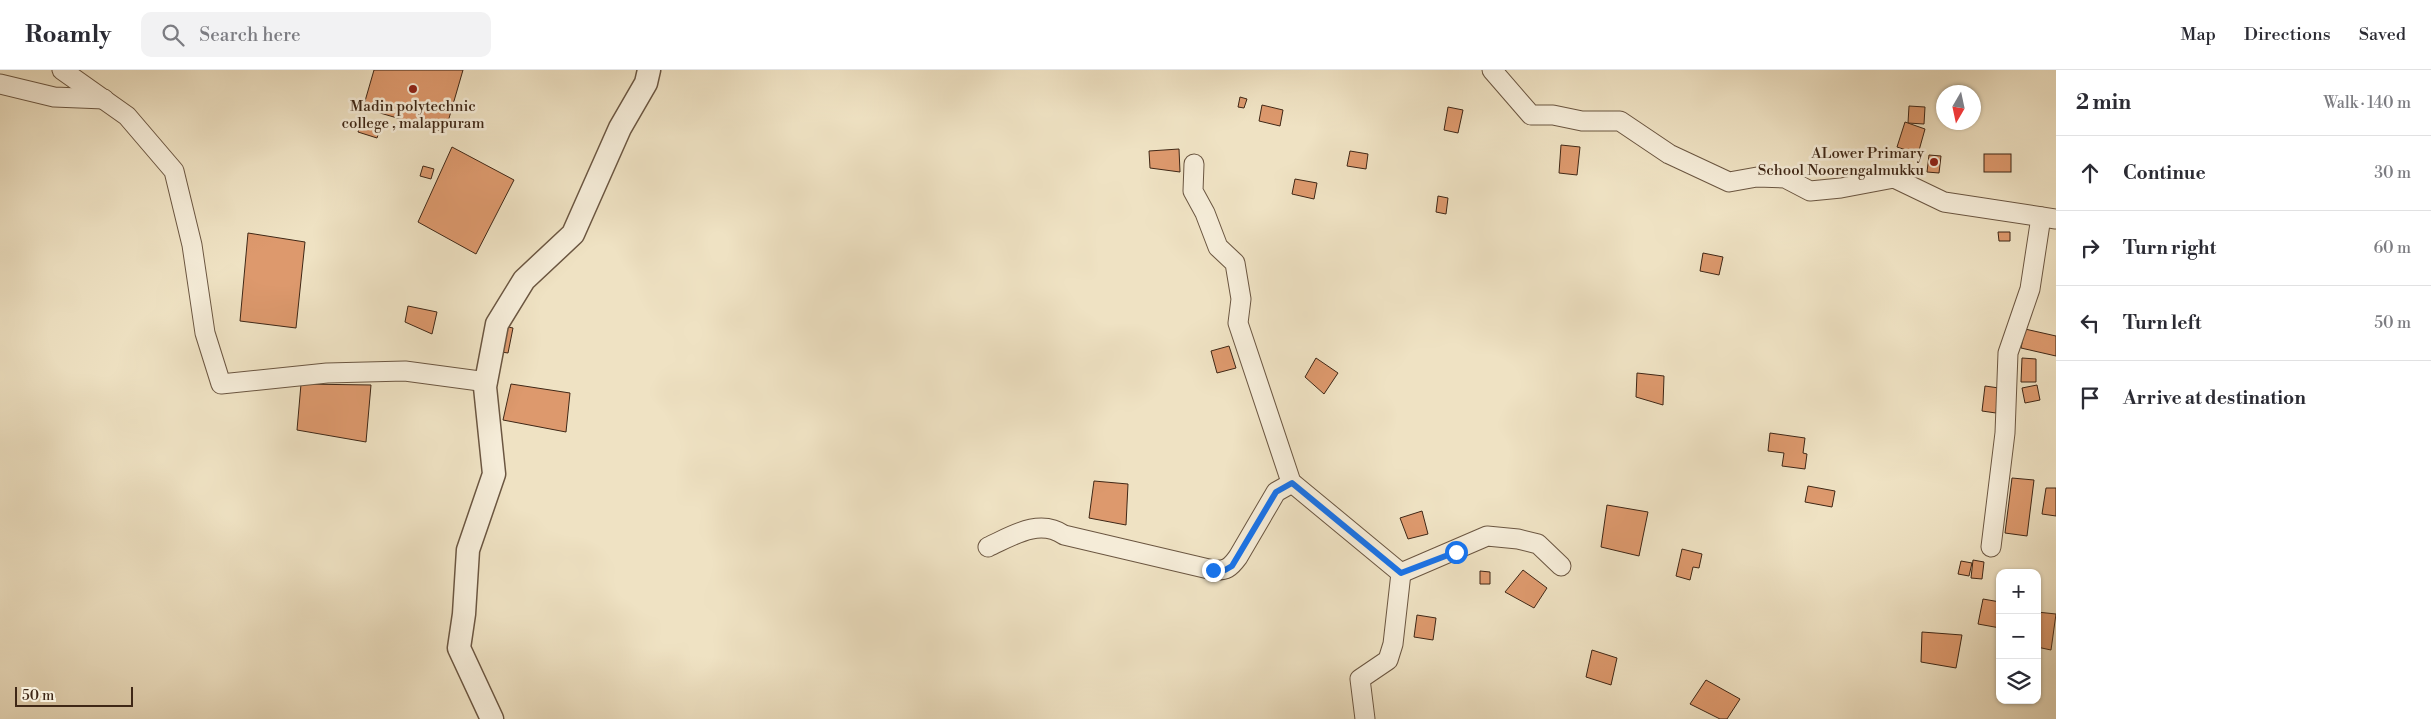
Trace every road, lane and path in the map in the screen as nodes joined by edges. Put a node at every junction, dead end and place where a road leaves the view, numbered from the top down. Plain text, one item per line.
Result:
1 (62, 70) edge
2 (648, 70) edge
3 (1492, 70) edge
4 (0, 84) edge
5 (104, 99) junction
6 (1194, 164) dead end
7 (2048, 218) edge
8 (487, 382) junction
9 (1292, 483) junction
10 (988, 547) dead end
11 (1990, 547) dead end
12 (1562, 566) dead end
13 (1401, 573) junction
14 (492, 719) edge
15 (1365, 719) edge

1 - 5 street
2 - 8 street
3 - 7 street
4 - 5 street
5 - 8 street
6 - 9 street
7 - 11 street
8 - 14 street
9 - 10 street
9 - 13 street
12 - 13 street
13 - 15 street

